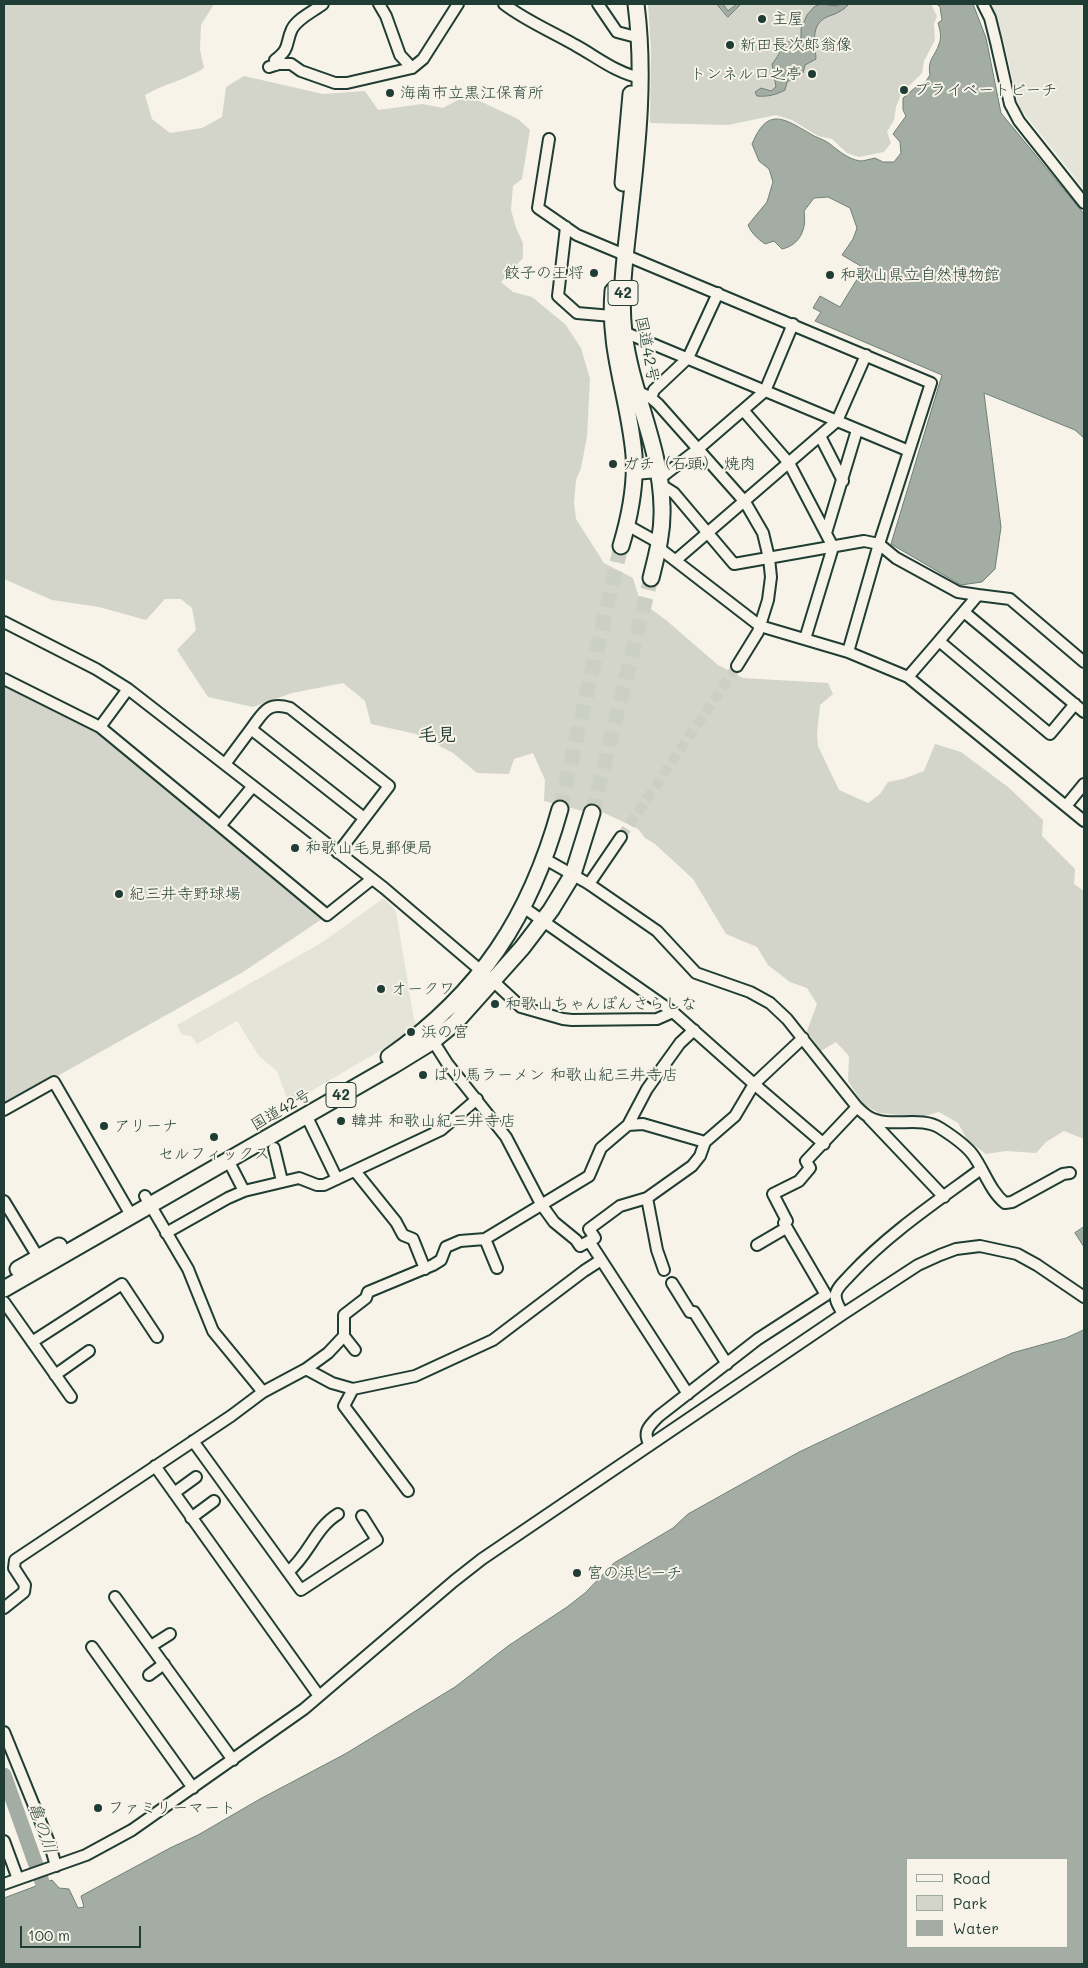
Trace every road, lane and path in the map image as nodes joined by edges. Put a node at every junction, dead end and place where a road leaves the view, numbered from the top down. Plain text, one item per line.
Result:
1 (324, 4) edge
2 (379, 4) edge
3 (458, 4) edge
4 (504, 4) edge
5 (598, 4) edge
6 (626, 4) edge
7 (636, 4) edge
8 (983, 4) edge
9 (635, 36) junction
10 (412, 68) junction
11 (637, 77) junction
12 (549, 139) dead end
13 (1084, 202) edge
14 (566, 227) junction
15 (621, 253) junction
16 (718, 293) junction
17 (612, 316) junction
18 (793, 324) junction
19 (624, 332) junction
20 (866, 355) junction
21 (688, 358) junction
22 (620, 384) junction
23 (765, 391) junction
24 (644, 394) junction
25 (743, 410) junction
26 (837, 422) junction
27 (858, 430) junction
28 (820, 436) junction
29 (698, 449) junction
30 (909, 452) junction
31 (789, 463) junction
32 (634, 474) junction
33 (659, 480) junction
34 (843, 481) junction
35 (745, 502) junction
36 (627, 525) junction
37 (826, 533) junction
38 (708, 534) junction
39 (879, 544) junction
40 (621, 546) tunnel mouth
41 (659, 546) junction
42 (833, 547) junction
43 (769, 558) junction
44 (676, 560) junction
45 (651, 578) tunnel mouth
46 (978, 595) junction
47 (964, 612) junction
48 (4, 622) edge
49 (759, 629) junction
50 (805, 639) junction
51 (939, 641) junction
52 (848, 652) junction
53 (1084, 662) edge
54 (736, 666) tunnel mouth
55 (908, 677) junction
56 (4, 679) edge
57 (128, 690) junction
58 (1075, 704) junction
59 (1084, 712) edge
60 (100, 727) junction
61 (251, 729) junction
62 (225, 764) junction
63 (1084, 784) edge
64 (253, 786) junction
65 (1066, 806) junction
66 (560, 809) tunnel mouth
67 (592, 813) tunnel mouth
68 (364, 818) junction
69 (1084, 821) edge
70 (220, 826) junction
71 (621, 837) tunnel mouth
72 (338, 853) junction
73 (545, 859) junction
74 (573, 874) junction
75 (372, 879) junction
76 (589, 884) junction
77 (524, 907) junction
78 (542, 921) junction
79 (488, 976) junction
80 (673, 1012) junction
81 (694, 1030) junction
82 (803, 1038) junction
83 (434, 1040) junction
84 (754, 1084) junction
85 (477, 1100) junction
86 (857, 1107) junction
87 (4, 1110) edge
88 (306, 1115) junction
89 (869, 1117) junction
90 (628, 1126) junction
91 (705, 1142) junction
92 (824, 1144) junction
93 (274, 1148) dead end
94 (228, 1160) junction
95 (980, 1170) junction
96 (355, 1171) junction
97 (1070, 1173) dead end
98 (337, 1179) junction
99 (282, 1181) junction
100 (244, 1191) junction
101 (944, 1196) junction
102 (647, 1198) junction
103 (4, 1201) edge
104 (148, 1201) junction
105 (541, 1204) junction
106 (129, 1211) junction
107 (786, 1228) junction
108 (166, 1233) junction
109 (486, 1239) junction
110 (589, 1241) junction
111 (757, 1245) dead end
112 (38, 1257) junction
113 (601, 1260) junction
114 (496, 1268) dead end
115 (425, 1269) junction
116 (664, 1270) dead end
117 (4, 1278) edge
118 (672, 1283) dead end
119 (4, 1289) edge
120 (831, 1295) junction
121 (1084, 1297) edge
122 (4, 1302) edge
123 (844, 1314) junction
124 (344, 1336) junction
125 (157, 1337) dead end
126 (32, 1342) junction
127 (355, 1350) dead end
128 (89, 1351) dead end
129 (726, 1364) junction
130 (306, 1369) junction
131 (55, 1375) junction
132 (353, 1389) junction
133 (263, 1392) junction
134 (688, 1394) junction
135 (71, 1398) dead end
136 (193, 1441) junction
137 (650, 1445) junction
138 (155, 1466) junction
139 (196, 1477) dead end
140 (408, 1491) dead end
141 (174, 1493) junction
142 (214, 1501) dead end
143 (338, 1514) dead end
144 (362, 1516) dead end
145 (191, 1518) junction
146 (288, 1572) junction
147 (115, 1597) dead end
148 (4, 1608) edge
149 (170, 1634) dead end
150 (150, 1646) junction
151 (92, 1647) dead end
152 (164, 1664) junction
153 (149, 1676) dead end
154 (319, 1696) junction
155 (4, 1732) edge
156 (233, 1760) junction
157 (193, 1788) junction
158 (4, 1841) edge
159 (55, 1866) junction
160 (20, 1879) junction
161 (4, 1884) edge

1 - 10 street
2 - 10 street
3 - 10 street
4 - 11 street
5 - 9 street
6 - 9 highway, 国道42号 / 42
7 - 9 highway, 国道42号 / 42
8 - 13 street
9 - 11 highway, 国道42号 / 42
11 - 15 highway, 国道42号 / 42
12 - 14 street
14 - 15 street
14 - 17 street
15 - 16 street
15 - 17 highway, 国道42号 / 42
15 - 19 highway, 国道42号 / 42
16 - 18 street
16 - 21 street
17 - 22 highway, 国道42号 / 42
18 - 20 street
18 - 23 street
19 - 21 street
19 - 24 highway, 国道42号 / 42
20 - 26 street
20 - 30 street
21 - 23 street
21 - 24 street
22 - 24 street
22 - 32 highway, 国道42号 / 42
23 - 25 street
23 - 26 street
24 - 29 street
24 - 33 highway, 国道42号 / 42
25 - 29 street
25 - 31 street
26 - 27 street
26 - 28 street
27 - 30 street
27 - 34 street
28 - 31 street
28 - 34 street
29 - 33 street
29 - 35 street
30 - 39 street
31 - 35 street
31 - 37 street
32 - 33 street
32 - 36 highway, 国道42号 / 42
33 - 38 street
33 - 41 highway, 国道42号 / 42
34 - 37 street
35 - 38 street
35 - 43 street
36 - 40 highway, 国道42号 / 42
36 - 41 street
37 - 42 street
38 - 43 street
38 - 44 street
39 - 42 street
39 - 46 street
39 - 52 street
41 - 44 street
41 - 45 highway, 国道42号 / 42
42 - 43 street
42 - 50 street
43 - 49 street
44 - 49 street
46 - 47 street
46 - 53 street
47 - 51 street
47 - 58 street
48 - 57 street
49 - 50 street
49 - 54 street
50 - 52 street
51 - 55 street
51 - 58 street
52 - 55 street
55 - 65 street
56 - 60 street
57 - 60 street
57 - 62 street
58 - 59 street
60 - 70 street
61 - 62 street
61 - 68 street
61 - 68 street
62 - 64 street
63 - 65 street
64 - 70 street
64 - 72 street
65 - 69 street
66 - 73 highway, 国道42号 / 42
67 - 74 highway, 国道42号 / 42
68 - 72 street
70 - 75 street
71 - 76 street
72 - 75 street
73 - 74 street
73 - 77 highway, 国道42号 / 42
74 - 76 street
74 - 78 highway, 国道42号 / 42
75 - 79 street
76 - 82 street
77 - 78 street
77 - 79 highway, 国道42号 / 42
78 - 79 highway, 国道42号 / 42
78 - 80 street
79 - 80 street
79 - 83 highway, 国道42号 / 42
79 - 104 highway, 国道42号 / 42
80 - 81 street
81 - 84 street
81 - 90 street
82 - 84 street
82 - 86 street
83 - 85 street
83 - 88 highway, 国道42号 / 42
84 - 91 street
84 - 92 street
85 - 96 street
85 - 105 street
86 - 89 street
86 - 92 street
87 - 106 street
88 - 94 highway, 国道42号 / 42
88 - 98 street
89 - 95 street
89 - 101 street
90 - 91 street
90 - 105 street
91 - 102 street
92 - 107 street
93 - 99 street
94 - 100 street
94 - 104 highway, 国道42号 / 42
95 - 97 street
95 - 101 street
96 - 98 street
96 - 115 street
98 - 99 street
99 - 100 street
100 - 108 street
101 - 120 street
102 - 110 street
102 - 116 street
103 - 112 street
104 - 106 highway, 国道42号 / 42
104 - 108 street
105 - 109 street
105 - 110 street
106 - 112 highway, 国道42号 / 42
106 - 119 highway, 国道42号 / 42
107 - 111 street
107 - 120 street
108 - 133 street
109 - 114 street
109 - 115 street
110 - 113 street
112 - 117 highway, 国道42号 / 42
113 - 132 street
113 - 134 street
115 - 124 street
118 - 129 street
120 - 123 street
120 - 129 street
121 - 123 street
122 - 126 street
123 - 137 street
124 - 127 street
124 - 130 street
125 - 126 street
126 - 131 street
128 - 131 street
129 - 134 street
130 - 132 street
130 - 133 street
131 - 135 street
132 - 140 street
133 - 136 street
134 - 137 street
136 - 138 street
136 - 146 street
137 - 154 street
138 - 141 street
138 - 148 street
139 - 141 street
141 - 145 street
142 - 145 street
143 - 146 street
144 - 146 street
145 - 154 street
147 - 150 street
149 - 150 street
150 - 152 street
151 - 157 street
152 - 153 street
152 - 156 street
154 - 156 street
155 - 159 street
156 - 157 street
157 - 159 street
158 - 160 street
159 - 160 street
160 - 161 street

